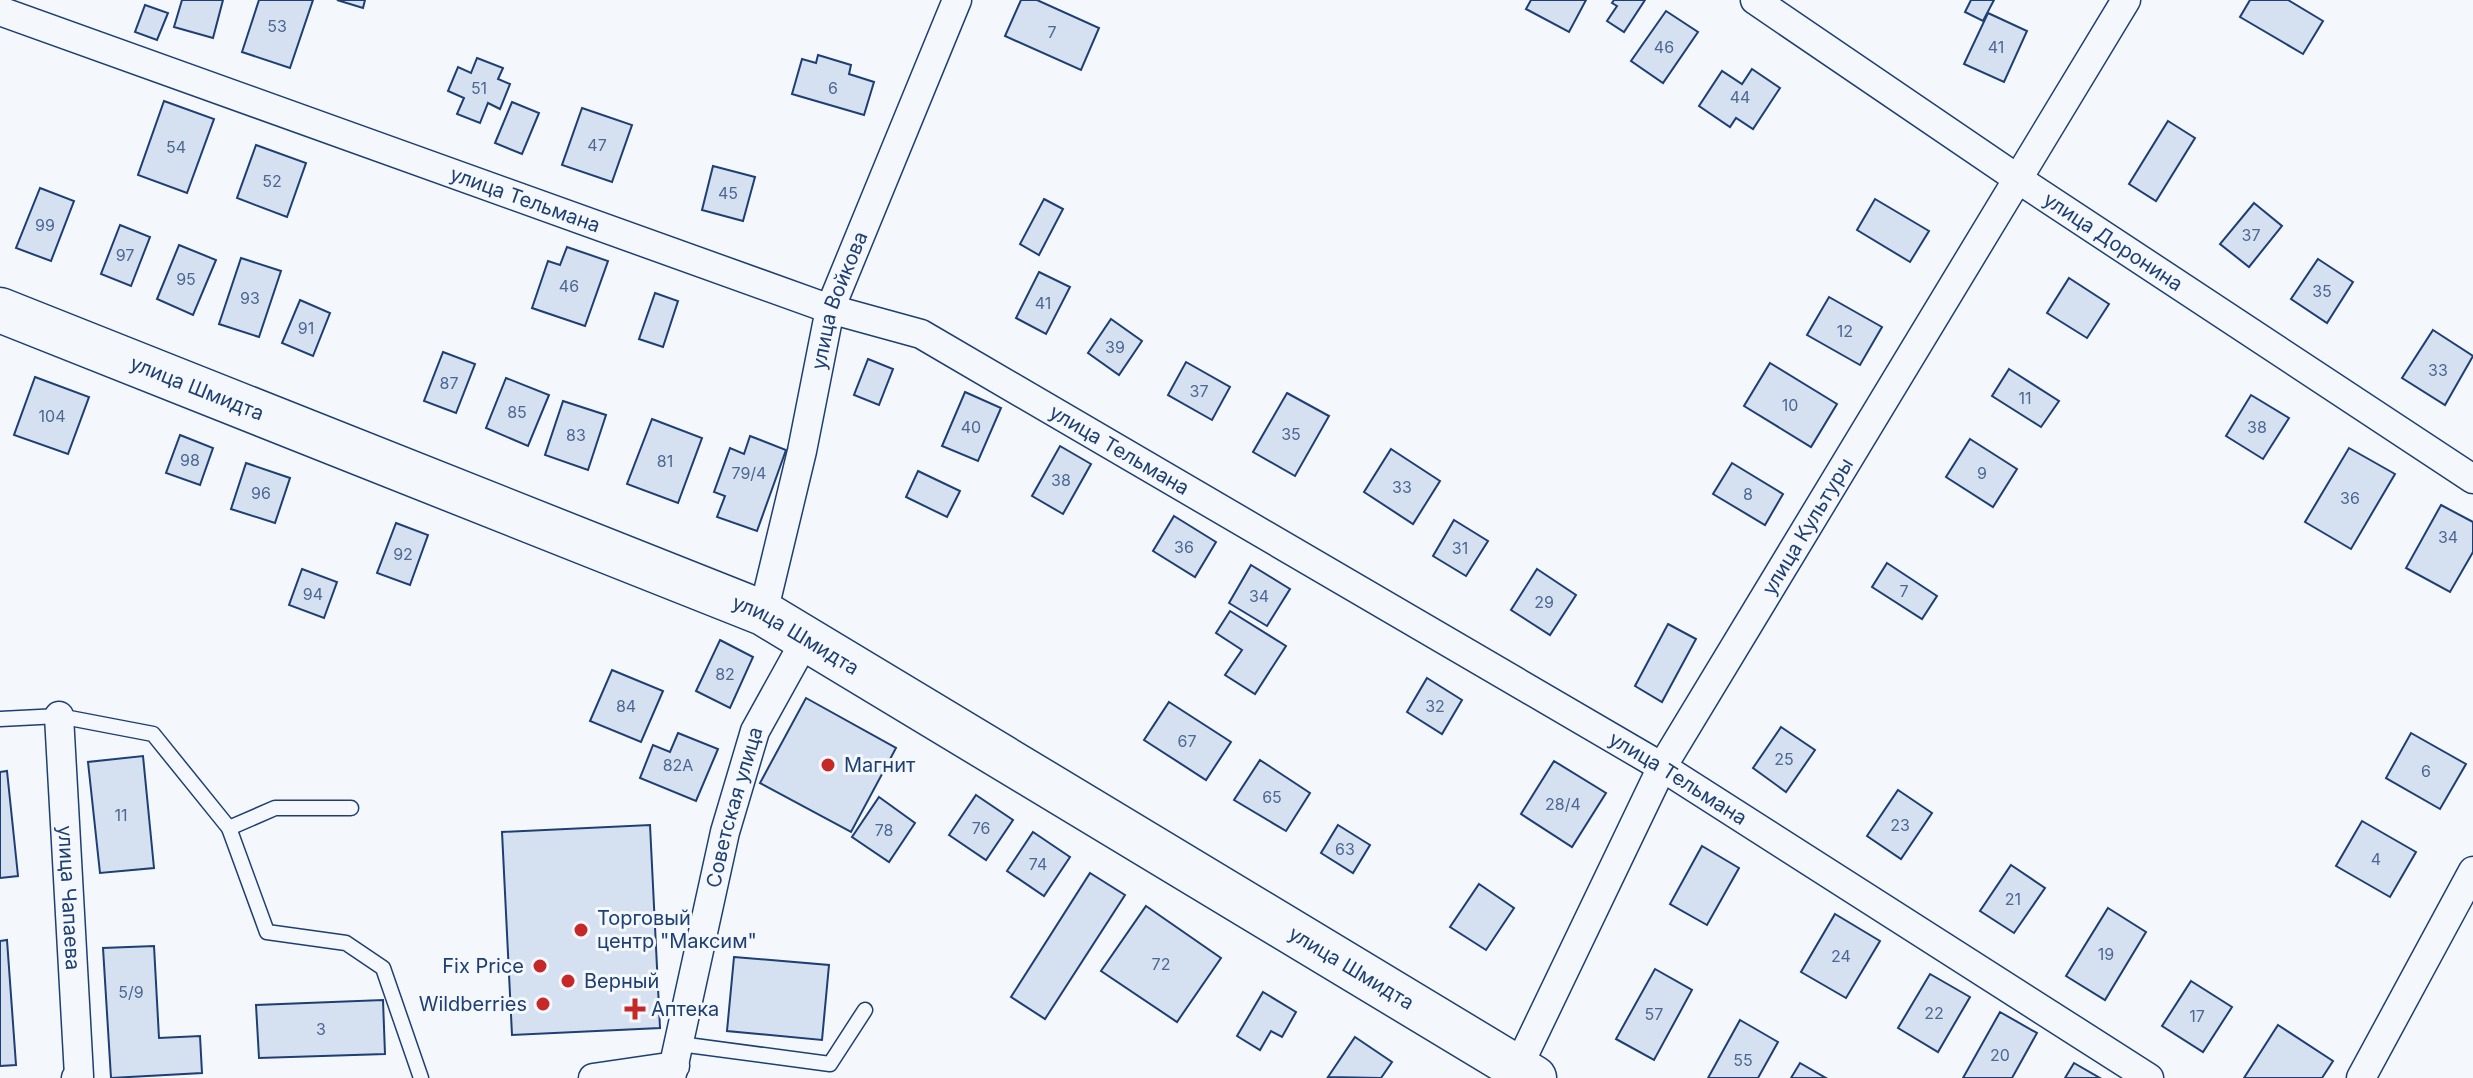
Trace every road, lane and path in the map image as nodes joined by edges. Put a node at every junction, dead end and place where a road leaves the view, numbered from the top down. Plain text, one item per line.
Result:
1 (957, 0) edge
2 (1755, 0) edge
3 (2126, 0) edge
4 (0, 11) edge
5 (2018, 179) junction
6 (830, 309) junction
7 (0, 310) edge
8 (2473, 479) edge
9 (763, 613) junction
10 (806, 639) junction
11 (59, 716) junction
12 (0, 719) edge
13 (1662, 767) junction
14 (351, 808) dead end
15 (229, 828) junction
16 (2473, 871) edge
17 (865, 1010) dead end
18 (675, 1063) edge
19 (1526, 1073) edge
20 (76, 1078) edge
21 (421, 1078) edge
22 (593, 1078) edge
23 (2149, 1078) edge
24 (2361, 1078) edge

1 - 6 street, улица Войкова
2 - 5 street, улица Доронина
3 - 5 street, улица Культуры
4 - 6 street, улица Тельмана
5 - 8 street, улица Доронина
5 - 13 street, улица Культуры
6 - 9 street, улица Войкова
6 - 13 street, улица Тельмана
7 - 9 main road, улица Шмидта
9 - 10 main road, улица Шмидта
10 - 18 street, Советская улица
10 - 19 main road, улица Шмидта
11 - 12 lane
11 - 15 lane
11 - 20 street, улица Чапаева
13 - 19 street, улица Культуры
13 - 23 street, улица Тельмана
14 - 15 lane
15 - 21 lane
16 - 24 street
17 - 18 lane
18 - 22 street

